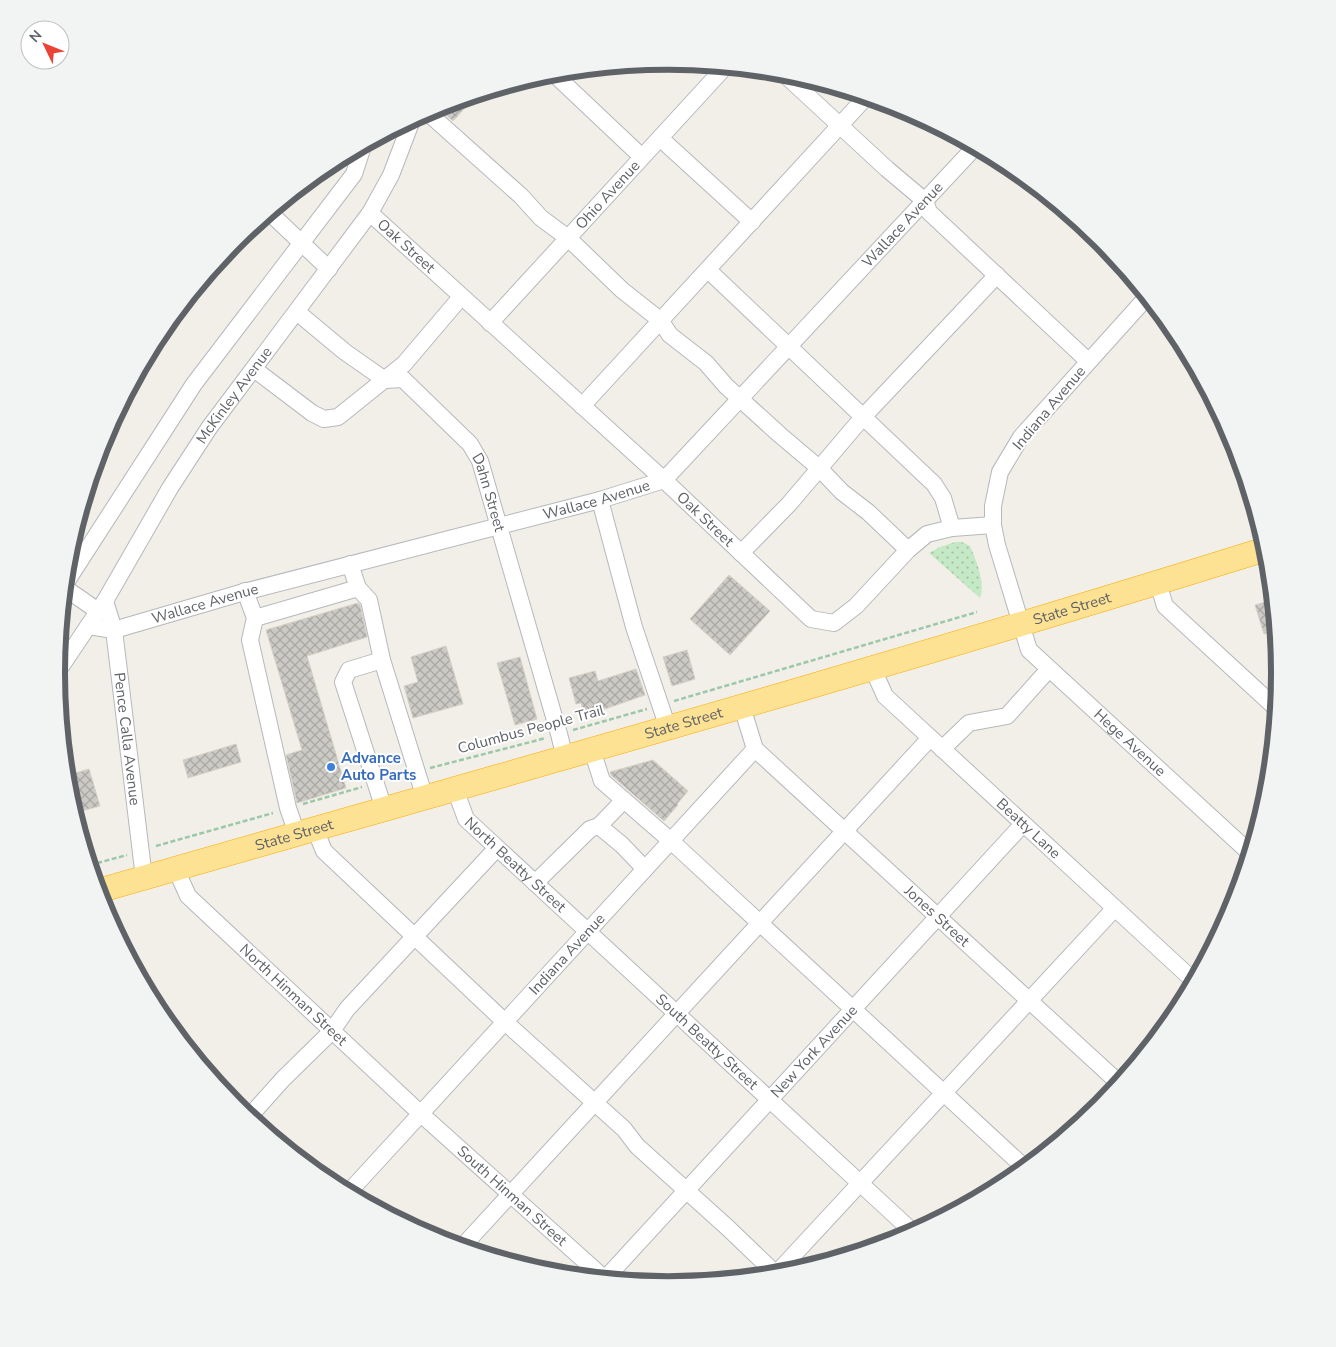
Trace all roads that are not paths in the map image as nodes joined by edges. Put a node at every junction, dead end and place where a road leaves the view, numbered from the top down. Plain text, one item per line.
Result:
1 (713, 73) edge
2 (560, 80) edge
3 (794, 84) edge
4 (862, 103) edge
5 (433, 118) edge
6 (840, 126) junction
7 (408, 130) edge
8 (660, 138) junction
9 (971, 152) edge
10 (360, 155) edge
11 (642, 157) junction
12 (925, 201) junction
13 (370, 213) junction
14 (274, 217) edge
15 (752, 222) junction
16 (568, 238) junction
17 (300, 242) junction
18 (329, 269) junction
19 (708, 270) junction
20 (997, 275) junction
21 (461, 297) junction
22 (1143, 302) edge
23 (297, 312) junction
24 (660, 320) junction
25 (490, 323) junction
26 (789, 347) junction
27 (1088, 362) junction
28 (254, 369) junction
29 (384, 380) junction
30 (740, 398) junction
31 (582, 406) junction
32 (863, 417) junction
33 (819, 468) junction
34 (664, 480) junction
35 (600, 500) junction
36 (993, 526) junction
37 (498, 527) junction
38 (952, 528) junction
39 (908, 550) junction
40 (1258, 552) edge
41 (741, 553) junction
42 (350, 564) junction
43 (75, 569) edge
44 (1158, 583) junction
45 (358, 588) junction
46 (71, 591) edge
47 (246, 592) junction
48 (101, 606) junction
49 (256, 618) junction
50 (1021, 625) junction
51 (88, 626) junction
52 (114, 630) junction
53 (65, 660) edge
54 (382, 660) junction
55 (873, 669) junction
56 (1049, 669) junction
57 (1270, 703) edge
58 (742, 707) junction
59 (668, 728) junction
60 (936, 743) junction
61 (756, 749) junction
62 (592, 750) junction
63 (565, 758) junction
64 (455, 789) junction
65 (425, 798) junction
66 (624, 800) junction
67 (384, 809) junction
68 (1023, 824) junction
69 (600, 826) junction
70 (844, 831) junction
71 (306, 832) junction
72 (671, 841) junction
73 (497, 848) junction
74 (1245, 848) edge
75 (176, 869) junction
76 (645, 869) junction
77 (144, 878) junction
78 (535, 883) junction
79 (105, 889) edge
80 (1115, 908) junction
81 (938, 917) junction
82 (759, 924) junction
83 (588, 932) junction
84 (414, 937) junction
85 (1189, 976) edge
86 (1029, 1000) junction
87 (853, 1010) junction
88 (677, 1014) junction
89 (505, 1022) junction
90 (332, 1031) junction
91 (1117, 1076) edge
92 (943, 1093) junction
93 (770, 1100) junction
94 (595, 1104) junction
95 (253, 1111) edge
96 (420, 1114) junction
97 (1020, 1163) edge
98 (860, 1183) junction
99 (353, 1188) edge
100 (686, 1190) junction
101 (511, 1195) junction
102 (908, 1227) edge
103 (467, 1242) edge
104 (784, 1265) edge
105 (769, 1268) edge
106 (597, 1272) edge
107 (610, 1273) edge

1 - 8 street, Ohio Avenue
2 - 11 street
3 - 6 street
4 - 6 street
5 - 16 street
6 - 12 street
6 - 15 street
7 - 13 street, McKinley Avenue
8 - 11 street, Ohio Avenue
8 - 15 street
9 - 12 street, Wallace Avenue
10 - 17 street
11 - 16 street, Ohio Avenue
12 - 20 street
12 - 26 street, Wallace Avenue
13 - 18 street, McKinley Avenue
13 - 21 street, Oak Street
14 - 17 street
15 - 19 street
16 - 24 street
16 - 25 street, Ohio Avenue
17 - 18 street
17 - 43 street
18 - 23 street, McKinley Avenue
19 - 24 street
19 - 26 street
20 - 27 street
20 - 32 street
21 - 25 street, Oak Street
21 - 29 street
22 - 27 street, Indiana Avenue
23 - 28 street, McKinley Avenue
23 - 29 street
24 - 30 street
24 - 31 street
25 - 31 street, Oak Street
26 - 30 street, Wallace Avenue
26 - 32 street
27 - 36 street, Indiana Avenue
28 - 29 street
28 - 48 street, McKinley Avenue
29 - 37 street, Dahn Street
30 - 33 street
30 - 34 street, Wallace Avenue
31 - 34 street, Oak Street
32 - 33 street
32 - 38 street
33 - 39 street
33 - 41 street
34 - 35 street, Wallace Avenue
34 - 41 street, Oak Street
35 - 37 street, Wallace Avenue
35 - 59 street
36 - 38 street, Oak Street
36 - 50 street, Indiana Avenue
37 - 42 street, Wallace Avenue
37 - 63 street, Dahn Street
38 - 39 street, Oak Street
39 - 41 street, Oak Street
40 - 44 highway, State Street
42 - 45 street
42 - 47 street, Wallace Avenue
44 - 50 highway, State Street
44 - 57 street
45 - 49 street
45 - 54 street
46 - 48 street
47 - 49 street
47 - 52 street, Wallace Avenue
48 - 51 street, McKinley Avenue
48 - 52 street, Pence Calla Avenue
49 - 71 street
50 - 55 highway, State Street
50 - 56 street, Hege Avenue
51 - 52 street, Wallace Avenue
51 - 53 street, McKinley Avenue
52 - 77 street, Pence Calla Avenue
54 - 65 street
54 - 67 street
55 - 58 highway, State Street
55 - 60 street, Beatty Lane
56 - 60 street
56 - 74 street, Hege Avenue
58 - 59 highway, State Street
58 - 61 street
59 - 62 highway, State Street
60 - 68 street, Beatty Lane
60 - 70 street
61 - 70 street, Jones Street
61 - 72 street, Indiana Avenue
62 - 63 highway, State Street
62 - 66 street
63 - 64 highway, State Street
64 - 65 highway, State Street
64 - 73 street, North Beatty Street
65 - 67 highway, State Street
66 - 69 street
66 - 72 street
67 - 71 highway, State Street
68 - 80 street, Beatty Lane
68 - 81 street, New York Avenue
69 - 76 street
69 - 78 street
70 - 81 street, Jones Street
70 - 82 street
71 - 75 highway, State Street
71 - 84 street
72 - 76 street, Indiana Avenue
72 - 82 street
73 - 78 street, North Beatty Street
73 - 84 street
75 - 77 highway, State Street
75 - 90 street, North Hinman Street
76 - 83 street, Indiana Avenue
77 - 79 highway, State Street
78 - 83 street, North Beatty Street
80 - 85 street, Beatty Lane
80 - 86 street
81 - 86 street, Jones Street
81 - 87 street, New York Avenue
82 - 87 street
82 - 88 street
83 - 88 street, South Beatty Street
83 - 89 street, Indiana Avenue
84 - 89 street
84 - 90 street
86 - 91 street, Jones Street
86 - 92 street
87 - 92 street
87 - 93 street, New York Avenue
88 - 93 street, South Beatty Street
88 - 94 street
89 - 94 street
89 - 96 street, Indiana Avenue
90 - 95 street
90 - 96 street, North Hinman Street
92 - 97 street
92 - 98 street
93 - 98 street, South Beatty Street
93 - 100 street, New York Avenue
94 - 100 street
94 - 101 street
96 - 99 street, Indiana Avenue
96 - 101 street, South Hinman Street
98 - 102 street, South Beatty Street
98 - 104 street
100 - 105 street
100 - 107 street, New York Avenue
101 - 103 street
101 - 106 street, South Hinman Street

